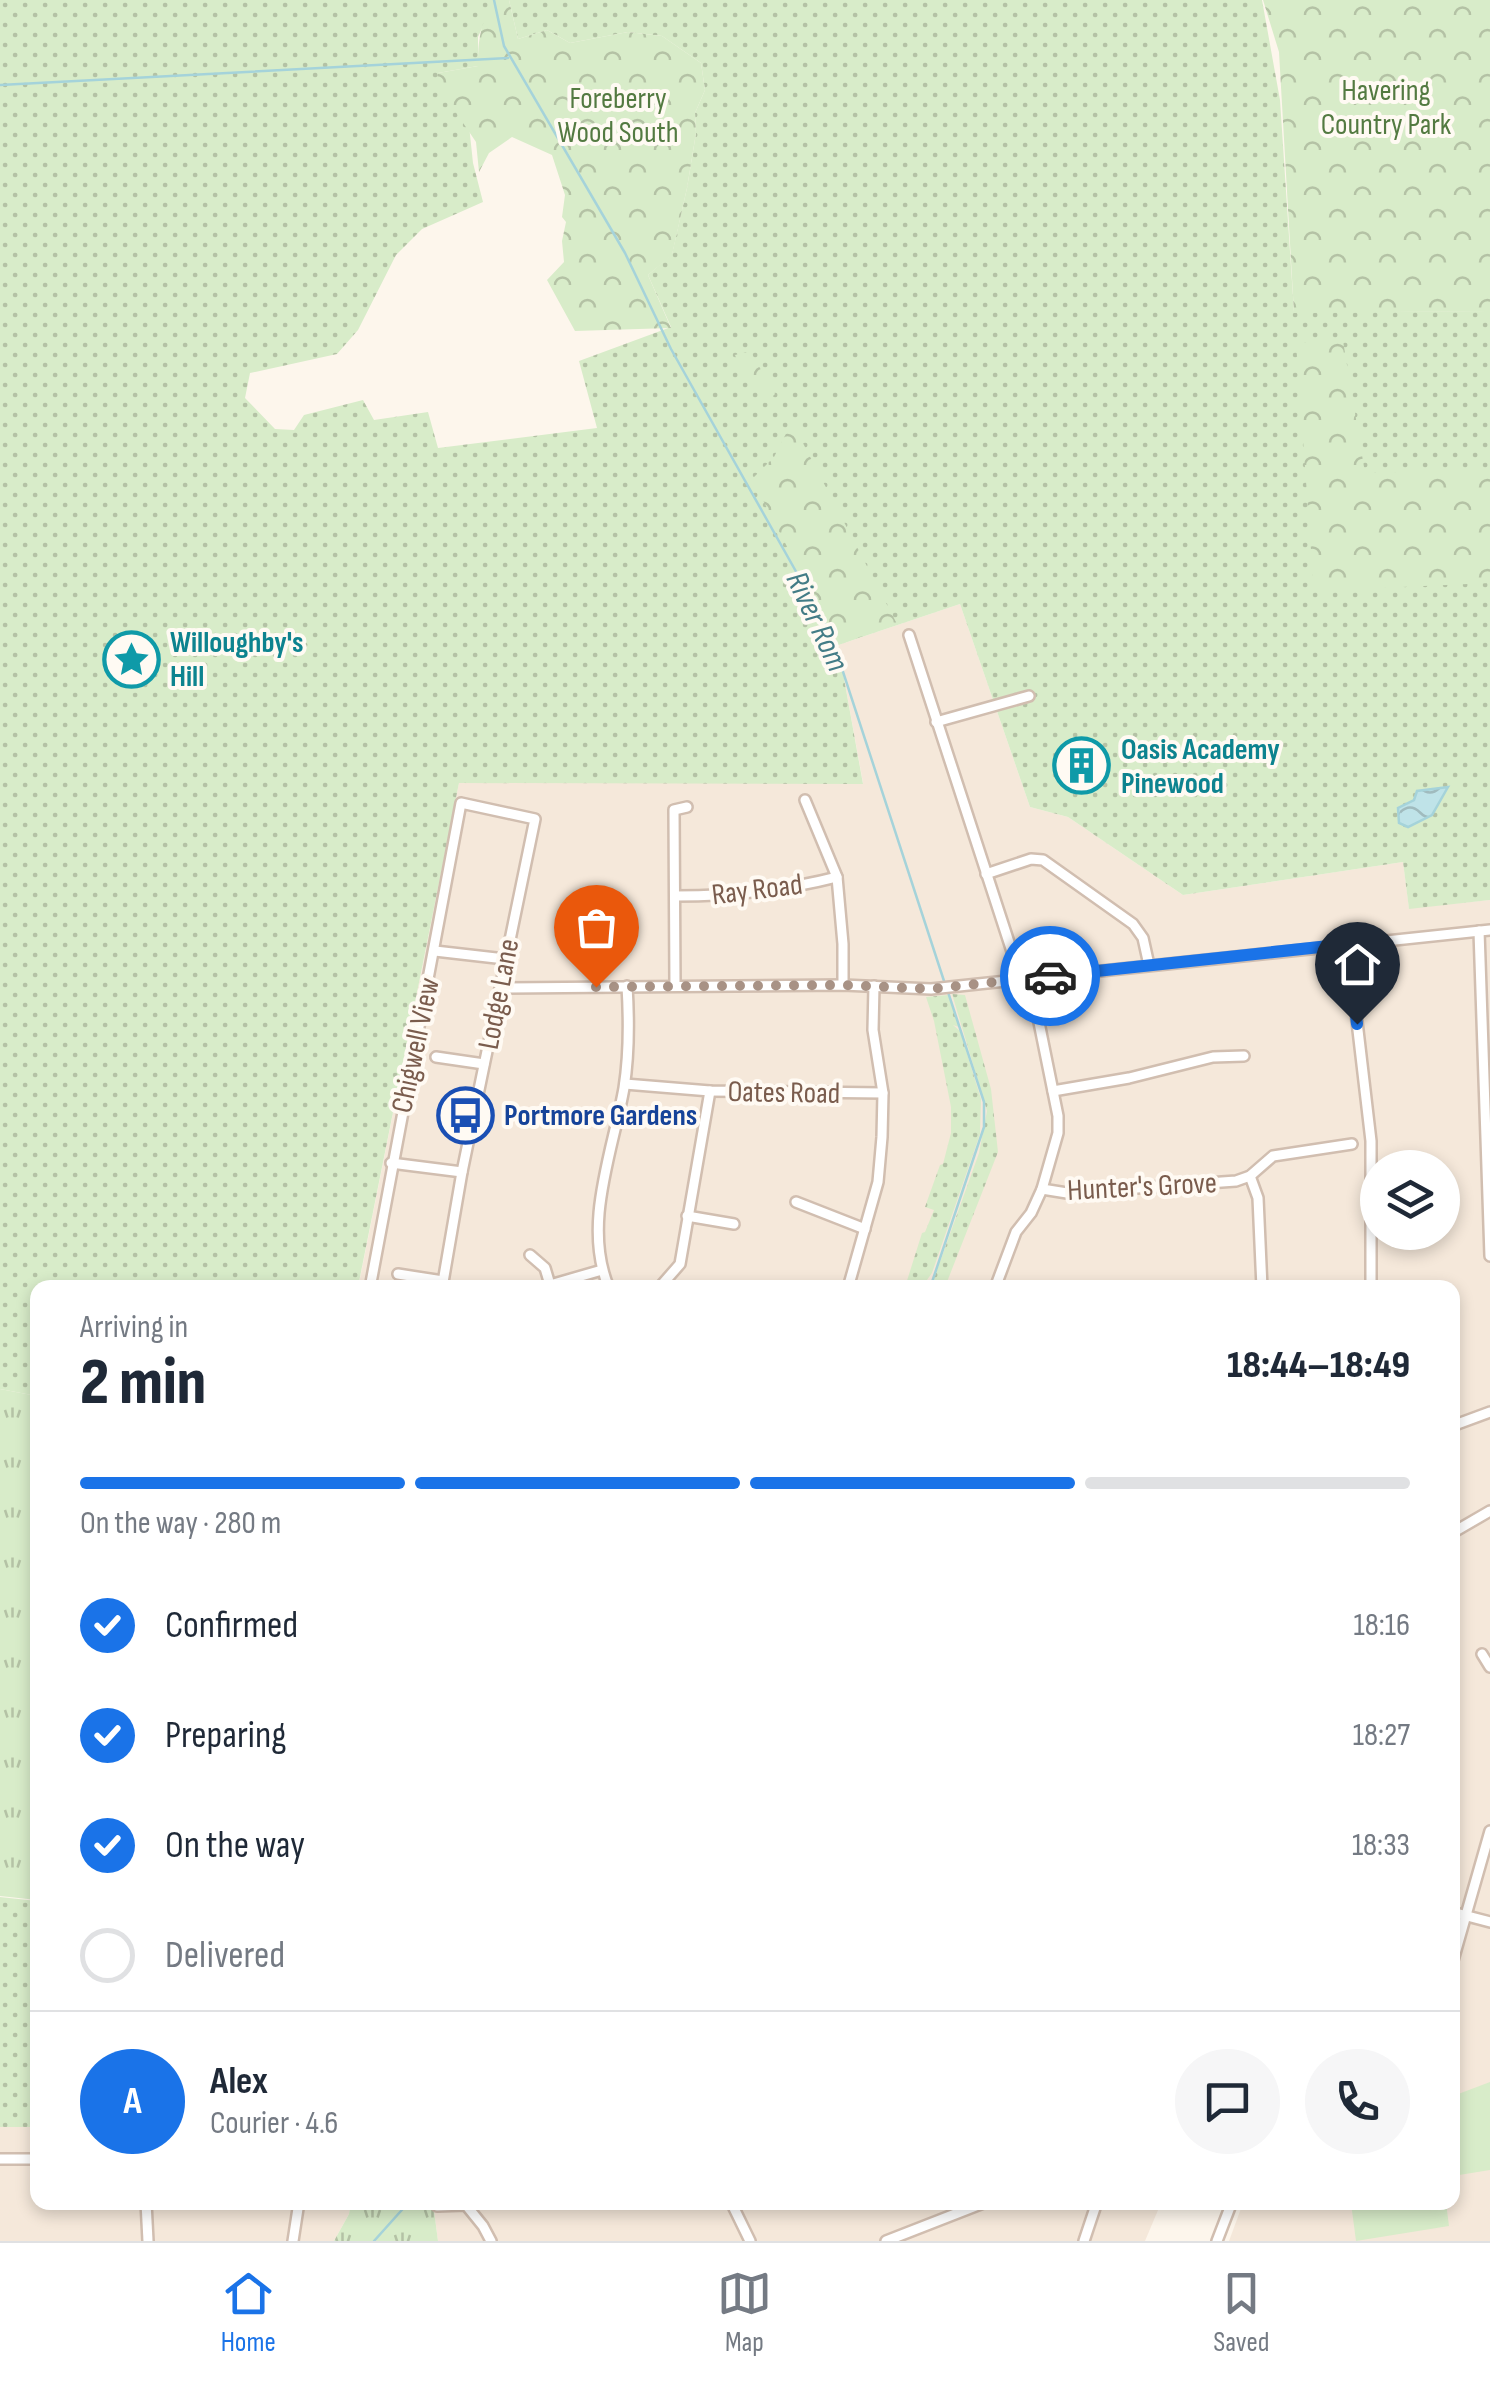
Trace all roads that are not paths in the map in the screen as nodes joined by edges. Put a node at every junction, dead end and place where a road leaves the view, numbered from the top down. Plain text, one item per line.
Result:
1 (910, 635) dead end
2 (1030, 696) dead end
3 (936, 722) junction
4 (804, 800) dead end
5 (688, 807) dead end
6 (535, 819) joint
7 (986, 874) junction
8 (837, 877) junction
9 (676, 896) junction
10 (1484, 930) edge
11 (1348, 944) junction
12 (435, 951) junction
13 (505, 959) junction
14 (1148, 965) junction
15 (1024, 978) junction
16 (843, 985) junction
17 (627, 986) junction
18 (675, 986) junction
19 (874, 986) junction
20 (500, 988) junction
21 (1244, 1056) dead end
22 (436, 1057) dead end
23 (484, 1064) junction
24 (624, 1084) junction
25 (1053, 1090) junction
26 (710, 1092) junction
27 (883, 1094) junction
28 (1369, 1124) junction
29 (1352, 1144) junction
30 (1360, 1150) edge
31 (1371, 1150) edge
32 (391, 1163) junction
33 (462, 1172) junction
34 (1250, 1176) junction
35 (1042, 1190) junction
36 (796, 1202) dead end
37 (687, 1216) junction
38 (734, 1224) dead end
39 (865, 1229) junction
40 (1371, 1250) edge
41 (530, 1255) dead end
42 (1490, 1256) edge
43 (602, 1270) junction
44 (398, 1274) dead end
45 (371, 1280) edge
46 (425, 1280) edge
47 (444, 1280) edge
48 (548, 1280) edge
49 (570, 1280) edge
50 (606, 1280) edge
51 (666, 1280) edge
52 (850, 1280) edge
53 (998, 1280) edge
54 (1262, 1280) edge
55 (1371, 1280) edge
56 (1490, 1412) edge
57 (1460, 1423) edge
58 (1490, 1511) edge
59 (1460, 1528) edge
60 (1482, 1654) dead end
61 (1490, 1667) edge
62 (1490, 1832) edge
63 (1460, 1914) edge
64 (1466, 1916) junction
65 (1490, 1922) edge
66 (1460, 1937) edge
67 (0, 2159) edge
68 (30, 2159) edge
69 (146, 2210) edge
70 (299, 2210) edge
71 (469, 2210) edge
72 (735, 2210) edge
73 (965, 2210) edge
74 (1094, 2210) edge
75 (1229, 2210) edge
76 (148, 2241) edge
77 (293, 2241) edge
78 (491, 2241) edge
79 (750, 2241) edge
80 (886, 2241) edge
81 (1084, 2241) edge
82 (1217, 2241) edge

1 - 3 street
2 - 3 street
3 - 7 street
4 - 8 street
5 - 9 street
6 - 12 street, Chigwell View
6 - 13 street, Lodge Lane
7 - 14 street
7 - 15 street
8 - 9 street, Ray Road
8 - 16 street
9 - 18 street
10 - 11 street
10 - 42 street
11 - 14 street
11 - 28 street
12 - 13 street
12 - 32 street, Chigwell View
13 - 20 street, Lodge Lane
14 - 15 street
15 - 19 street
15 - 25 street
16 - 18 street
16 - 19 street
17 - 18 street
17 - 20 street
17 - 24 street
19 - 27 street
20 - 23 street, Lodge Lane
21 - 25 street
22 - 23 street
23 - 33 street, Lodge Lane
24 - 26 street, Oates Road
24 - 43 street
25 - 35 street
26 - 27 street, Oates Road
26 - 37 street
27 - 39 street
28 - 29 street
28 - 31 street
29 - 30 street
29 - 34 street, Hunter's Grove
32 - 33 street
32 - 45 street, Chigwell View
33 - 47 street, Lodge Lane
34 - 35 street, Hunter's Grove
34 - 54 street
35 - 53 street
36 - 39 street
37 - 38 street
37 - 51 street
39 - 52 street
40 - 55 street
41 - 48 street
43 - 49 street
43 - 50 street
44 - 46 street
56 - 57 street
58 - 59 street
60 - 61 street
62 - 64 street
63 - 64 street
64 - 65 street
64 - 66 street
67 - 68 street
69 - 76 street
70 - 77 street
71 - 78 street
72 - 79 street
73 - 80 street
74 - 81 street
75 - 82 street

